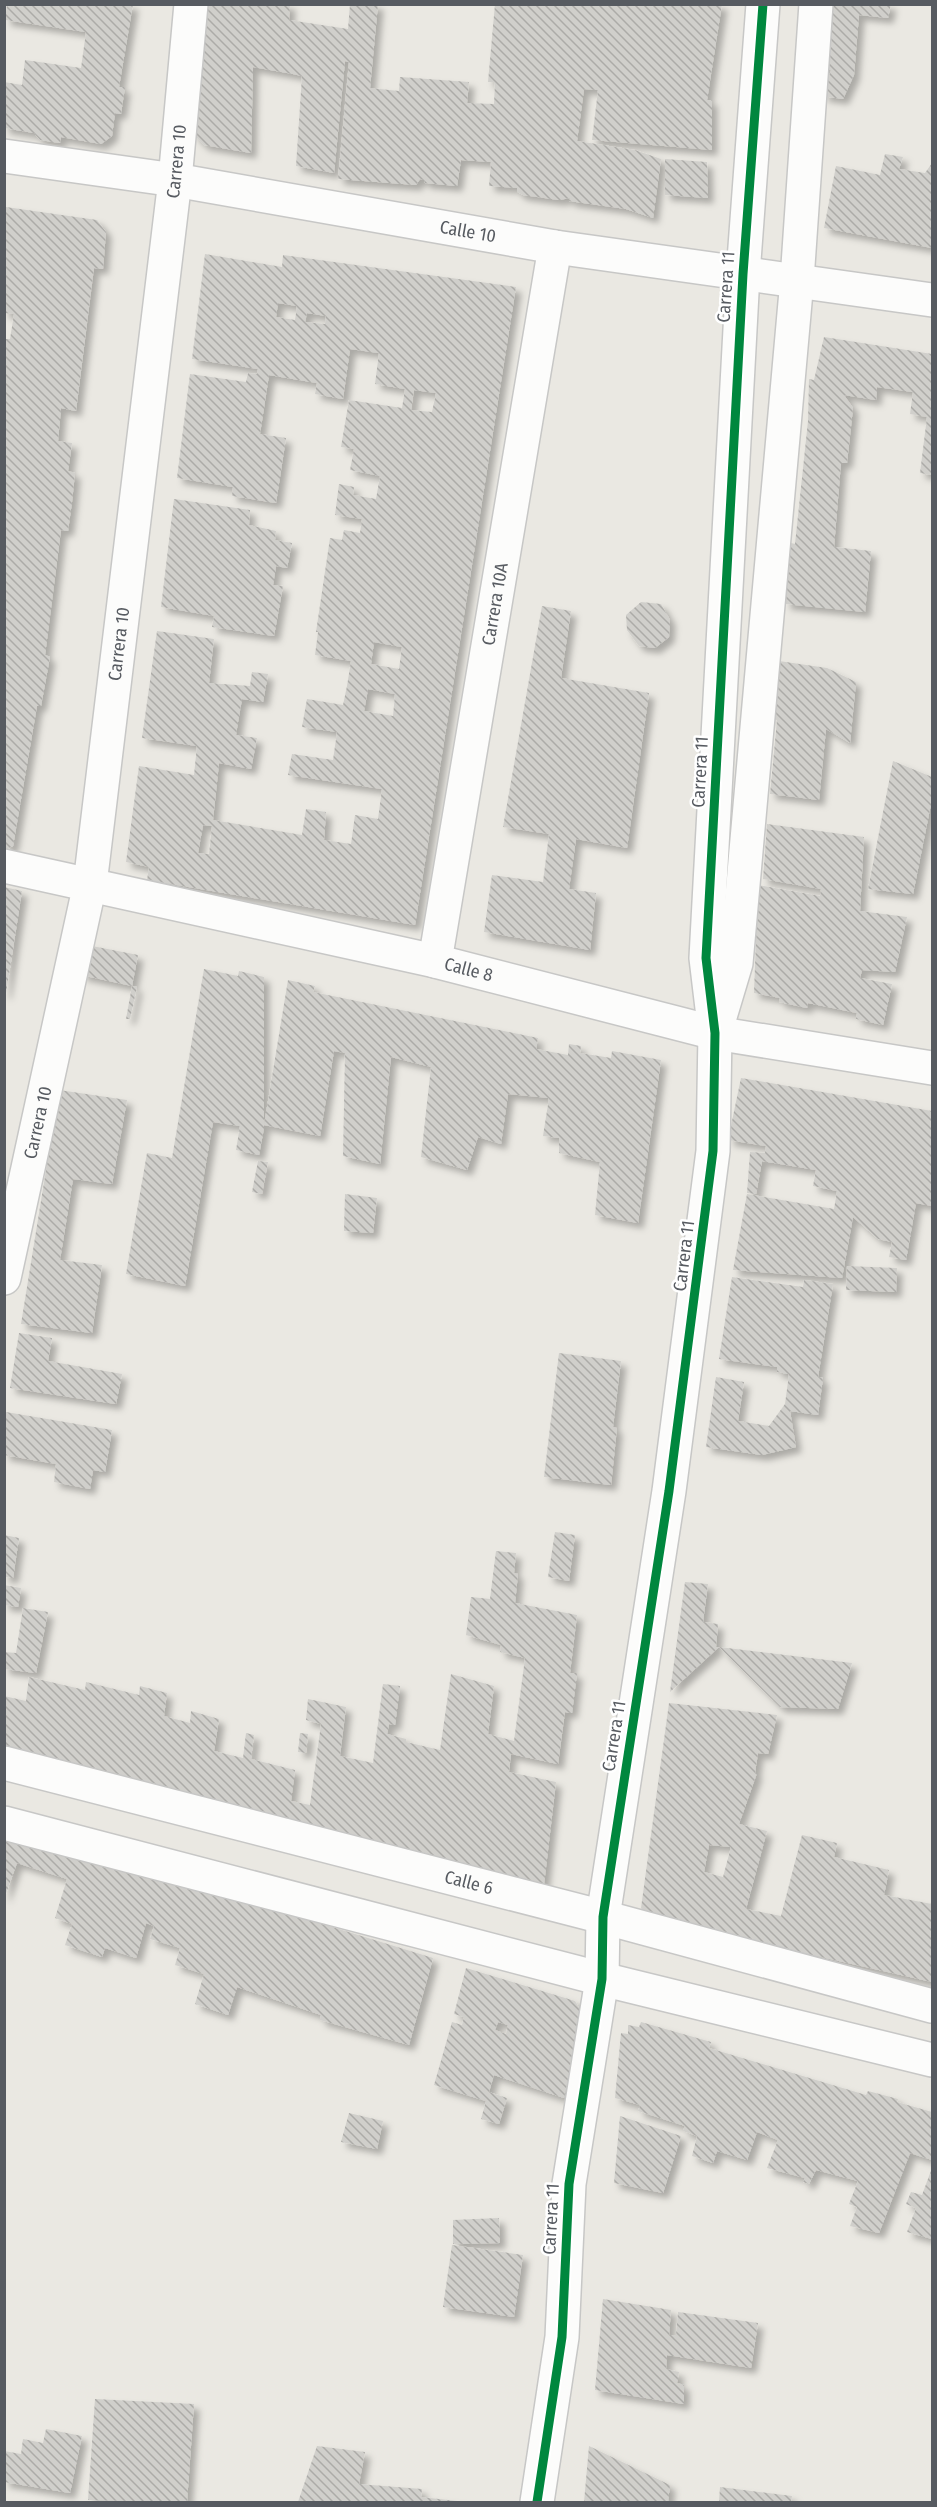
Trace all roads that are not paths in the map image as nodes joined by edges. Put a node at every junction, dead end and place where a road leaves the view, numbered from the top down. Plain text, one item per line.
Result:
1 (191, 4) edge
2 (763, 4) edge
3 (816, 4) edge
4 (4, 156) edge
5 (175, 180) junction
6 (555, 247) junction
7 (743, 274) junction
8 (797, 280) junction
9 (933, 300) edge
10 (4, 867) edge
11 (90, 884) junction
12 (435, 961) junction
13 (715, 1033) junction
14 (933, 1068) edge
15 (4, 1278) edge
16 (4, 1763) edge
17 (4, 1823) edge
18 (603, 1917) junction
19 (602, 1979) junction
20 (933, 2006) edge
21 (933, 2060) edge
22 (537, 2502) edge

1 - 5 street, Carrera 10
2 - 7 street, Carrera 11
3 - 8 street, Carrera 11
4 - 5 street, Calle 10
5 - 6 street, Calle 10
5 - 11 street, Carrera 10
6 - 7 street, Calle 10
6 - 12 street, Carrera 10A
7 - 8 street, Calle 10
7 - 13 street, Carrera 11
8 - 9 street, Calle 10
8 - 13 street, Carrera 11
10 - 11 street, Calle 8
11 - 12 street, Calle 8
11 - 15 street, Carrera 10
12 - 13 street, Calle 8
13 - 14 street, Calle 8
13 - 18 street, Carrera 11
16 - 18 street, Calle 6
17 - 19 street
18 - 19 street, Carrera 11
18 - 20 street, Calle 6
19 - 21 street
19 - 22 street, Carrera 11

